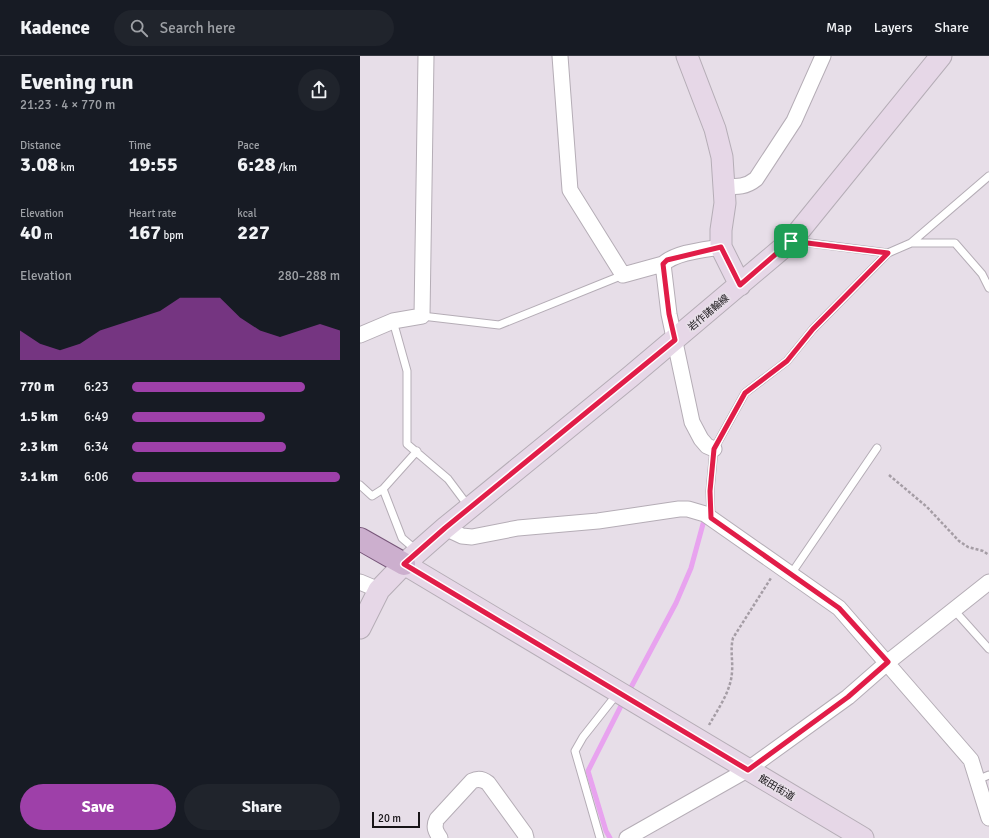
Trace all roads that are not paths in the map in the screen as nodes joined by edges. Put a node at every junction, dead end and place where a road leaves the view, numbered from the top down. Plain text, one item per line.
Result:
1 (426, 56) edge
2 (560, 56) edge
3 (687, 56) edge
4 (823, 56) edge
5 (941, 56) edge
6 (989, 176) edge
7 (725, 186) junction
8 (791, 241) junction
9 (911, 243) junction
10 (721, 247) junction
11 (888, 253) junction
12 (663, 264) junction
13 (624, 275) junction
14 (740, 285) junction
15 (989, 288) edge
16 (422, 316) junction
17 (393, 321) junction
18 (360, 335) edge
19 (675, 340) junction
20 (877, 448) dead end
21 (714, 449) junction
22 (417, 451) junction
23 (360, 485) edge
24 (383, 489) junction
25 (470, 508) junction
26 (711, 518) junction
27 (445, 528) junction
28 (360, 539) edge
29 (411, 558) junction
30 (791, 574) junction
31 (360, 582) edge
32 (989, 582) edge
33 (379, 590) junction
34 (954, 610) junction
35 (360, 628) edge
36 (989, 649) edge
37 (888, 662) junction
38 (619, 692) junction
39 (748, 770) junction
40 (983, 778) edge
41 (989, 818) edge
42 (440, 838) edge
43 (526, 838) edge
44 (600, 838) edge
45 (626, 838) edge
46 (863, 838) edge

1 - 16 street
2 - 13 street
3 - 7 main road
4 - 7 street
5 - 8 main road, 岩作諸輪線
6 - 9 lane
7 - 10 main road
8 - 11 lane
8 - 14 main road, 岩作諸輪線
9 - 11 lane
9 - 15 lane
10 - 12 street
10 - 14 main road
11 - 21 lane
12 - 13 street
12 - 19 street
13 - 16 lane
14 - 19 main road, 岩作諸輪線
16 - 17 street
17 - 18 street
17 - 22 lane
19 - 21 street
19 - 25 main road, 岩作諸輪線
20 - 30 lane
21 - 26 lane
22 - 24 lane
22 - 25 lane
23 - 24 lane
24 - 29 lane
25 - 27 main road, 岩作諸輪線
26 - 27 street
26 - 30 street
27 - 29 main road, 岩作諸輪線
28 - 29 main road, 飯田街道
29 - 33 main road, 岩作諸輪線
29 - 38 main road, 飯田街道
30 - 37 street
31 - 33 street
32 - 34 street
33 - 35 main road, 岩作諸輪線
34 - 36 lane
34 - 37 street
37 - 39 street
37 - 40 street
38 - 39 main road, 飯田街道
38 - 44 lane
39 - 45 street
39 - 46 main road, 飯田街道
40 - 41 street
42 - 43 street

